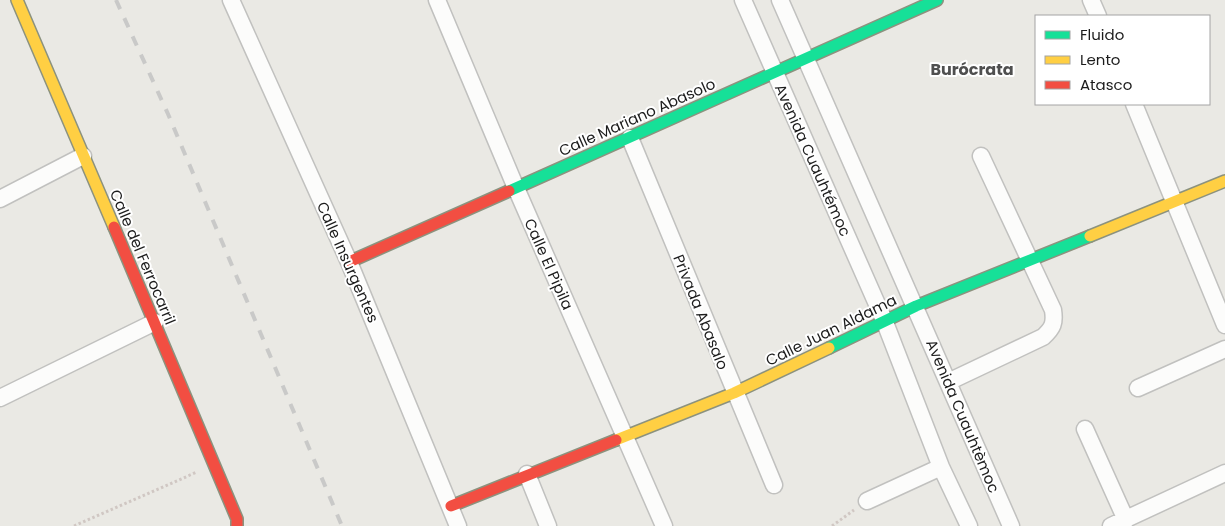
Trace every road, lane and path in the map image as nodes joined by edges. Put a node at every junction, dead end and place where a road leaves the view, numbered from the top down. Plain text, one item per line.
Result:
1 (17, 0) edge
2 (436, 0) edge
3 (743, 0) edge
4 (780, 0) edge
5 (937, 0) edge
6 (1091, 0) edge
7 (233, 1) edge
8 (1098, 15) edge
9 (805, 60) junction
10 (773, 72) junction
11 (1134, 105) edge
12 (630, 138) junction
13 (83, 156) junction
14 (981, 156) dead end
15 (1225, 181) edge
16 (516, 188) junction
17 (0, 198) edge
18 (1174, 201) junction
19 (1028, 261) junction
20 (349, 262) junction
21 (916, 306) junction
22 (884, 320) junction
23 (155, 322) junction
24 (1225, 325) edge
25 (1225, 349) edge
26 (948, 382) junction
27 (1138, 388) dead end
28 (734, 393) junction
29 (0, 398) edge
30 (1085, 428) dead end
31 (624, 436) junction
32 (215, 464) junction
33 (941, 467) junction
34 (1225, 473) edge
35 (527, 474) junction
36 (774, 485) dead end
37 (867, 501) joint
38 (450, 506) junction
39 (1126, 520) junction
40 (74, 526) edge
41 (237, 526) edge
42 (458, 526) edge
43 (548, 526) edge
44 (664, 526) edge
45 (832, 526) edge
46 (969, 526) edge
47 (1011, 526) edge
48 (1110, 526) edge

1 - 13 street, Calle del Ferrocarril
2 - 16 street, Calle El Pipila
3 - 10 street, Avenida Cuauhtémoc
4 - 9 street
5 - 9 street, Calle Mariano Abasolo
6 - 8 street
7 - 20 street, Calle Insurgentes
9 - 10 street, Calle Mariano Abasolo
9 - 21 street
10 - 12 street, Calle Mariano Abasolo
10 - 22 street, Avenida Cuauhtémoc
11 - 18 street
12 - 16 street, Calle Mariano Abasolo
12 - 28 street, Privada Abasalo
13 - 17 street
13 - 23 street, Calle del Ferrocarril
14 - 19 street
15 - 18 street, Calle Juan Aldama
16 - 20 street, Calle Mariano Abasolo
16 - 31 street, Calle El Pipila
18 - 19 street, Calle Juan Aldama
18 - 24 street
19 - 21 street, Calle Juan Aldama
19 - 26 street
20 - 38 street, Calle Insurgentes
21 - 22 street, Calle Juan Aldama
21 - 26 street, Avenida Cuauhtèmoc
22 - 28 street, Calle Juan Aldama
22 - 33 street
23 - 29 street
23 - 32 street, Calle del Ferrocarril
25 - 27 street
26 - 47 street, Avenida Cuauhtèmoc
28 - 31 street, Calle Juan Aldama
28 - 36 street, Privada Abasalo
30 - 39 street
31 - 35 street, Calle Juan Aldama
31 - 44 street, Calle El Pipila
32 - 40 path
32 - 41 street, Calle del Ferrocarril
33 - 37 street
33 - 46 street
34 - 39 street
35 - 38 street, Calle Juan Aldama
35 - 43 street
37 - 45 path
38 - 42 street, Calle Insurgentes
39 - 48 street

